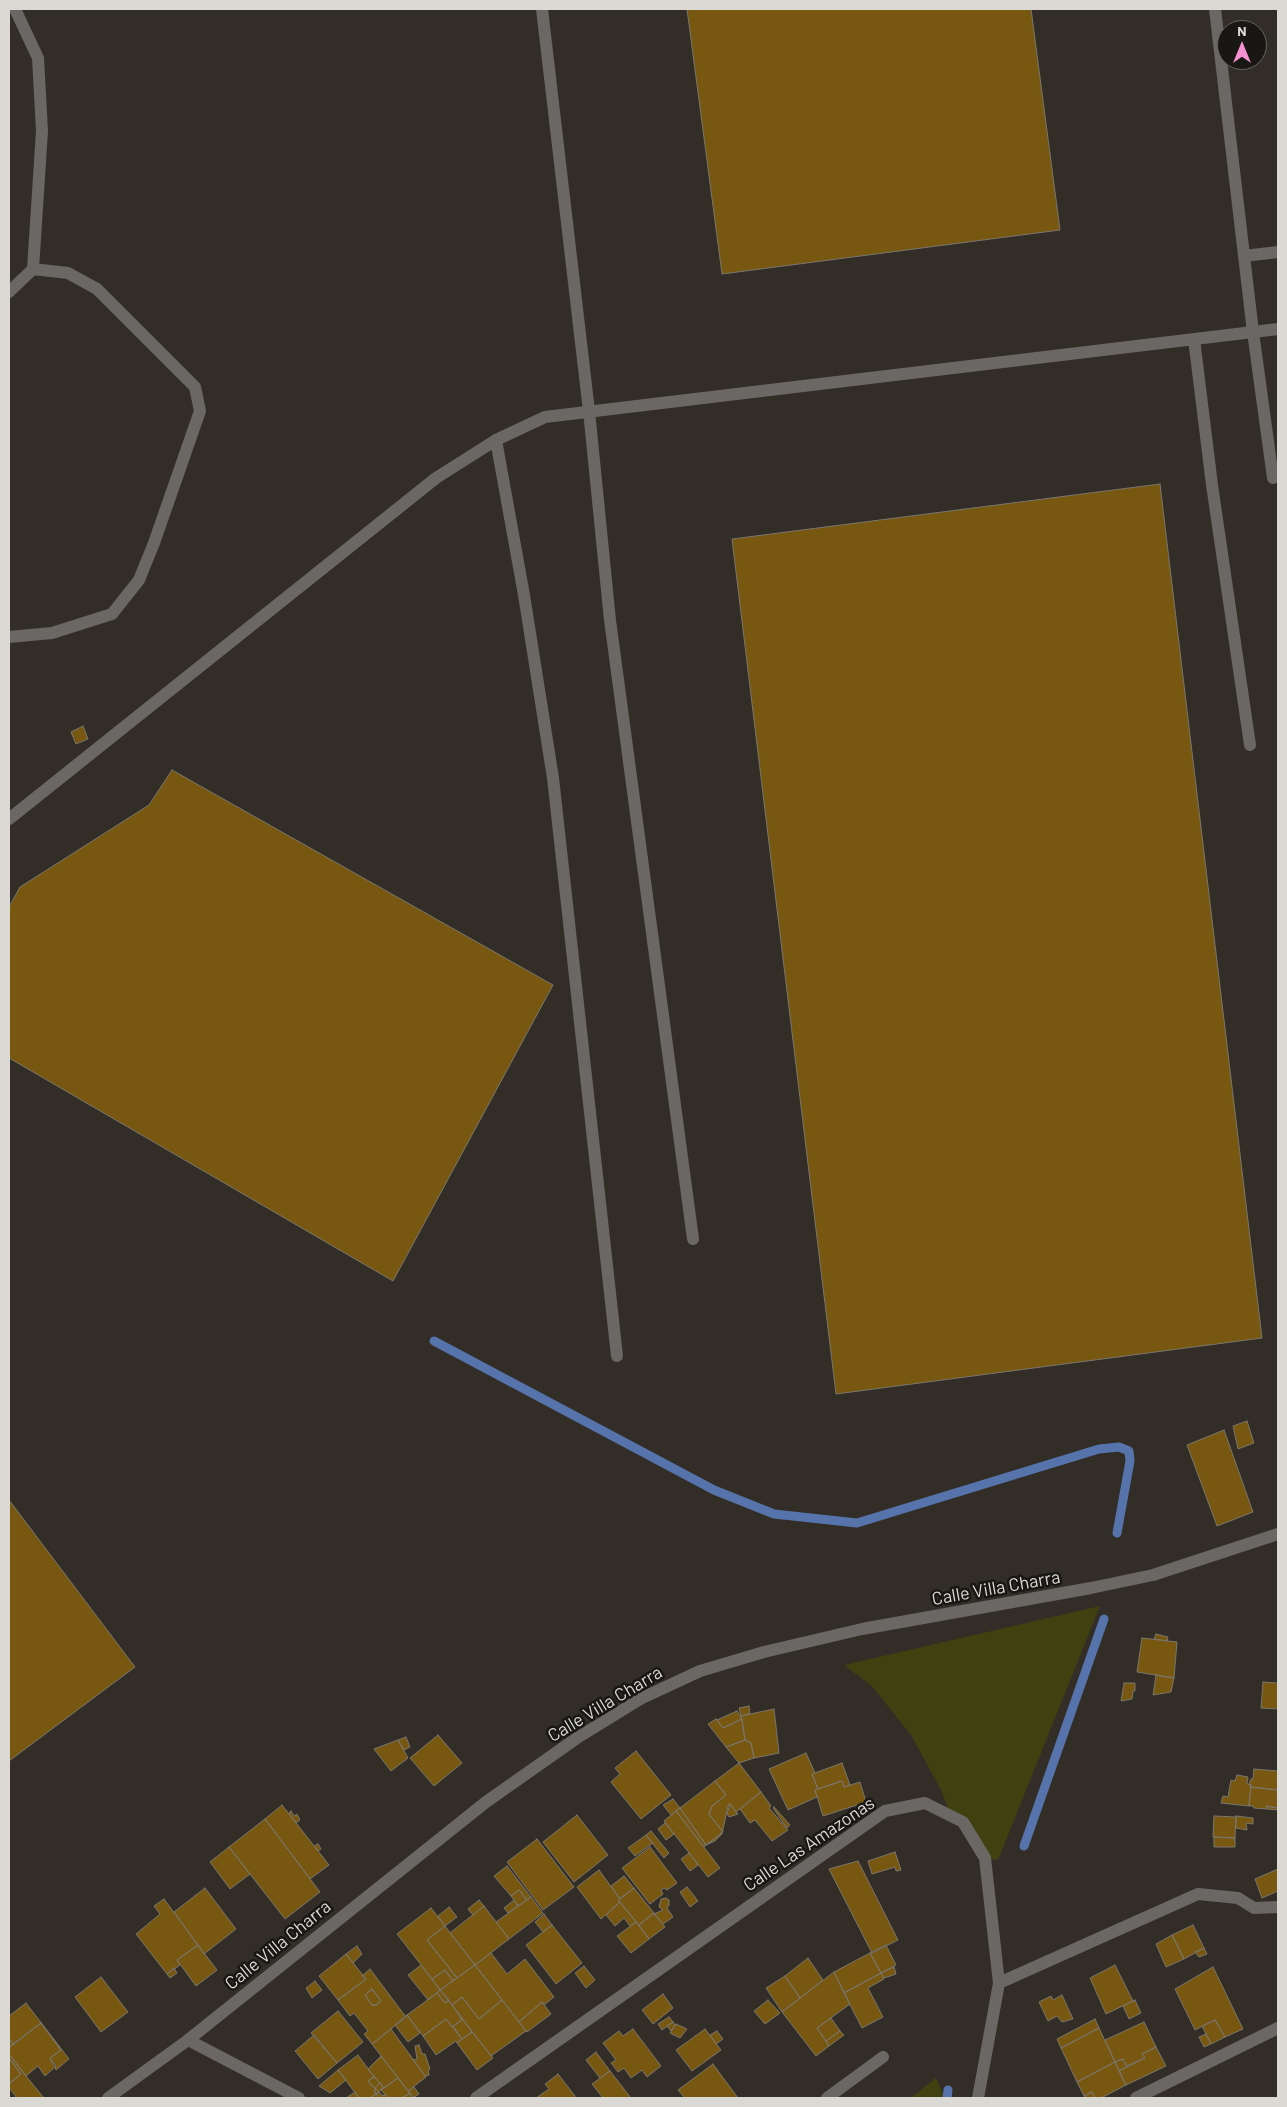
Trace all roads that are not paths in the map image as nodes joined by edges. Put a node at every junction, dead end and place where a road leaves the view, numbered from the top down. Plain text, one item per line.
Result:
1 (15, 9) edge
2 (542, 9) edge
3 (1215, 9) edge
4 (1278, 252) edge
5 (1244, 256) junction
6 (33, 269) junction
7 (9, 292) edge
8 (1278, 329) edge
9 (1252, 332) junction
10 (1194, 339) junction
11 (589, 411) junction
12 (496, 440) junction
13 (1273, 478) dead end
14 (9, 637) edge
15 (1250, 745) dead end
16 (9, 819) edge
17 (693, 1238) dead end
18 (617, 1356) dead end
19 (1278, 1534) edge
20 (1278, 1907) edge
21 (999, 1983) junction
22 (1278, 2028) edge
23 (188, 2040) junction
24 (883, 2057) dead end
25 (108, 2098) edge
26 (299, 2098) edge
27 (476, 2098) edge
28 (827, 2098) edge
29 (978, 2098) edge
30 (1136, 2098) edge

1 - 6 street
2 - 11 street
3 - 5 street
4 - 5 street
5 - 9 street
6 - 7 street
6 - 14 street
8 - 9 street
9 - 10 street
9 - 13 street
10 - 11 street
10 - 15 street
11 - 12 street
11 - 17 street
12 - 16 street
12 - 18 street
19 - 23 street, Calle Villa Charra
20 - 21 street
21 - 27 street, Calle Las Amazonas
21 - 29 street, Calle Las Amazonas
22 - 30 street
23 - 25 street, Calle Villa Charra
23 - 26 street
24 - 28 street

